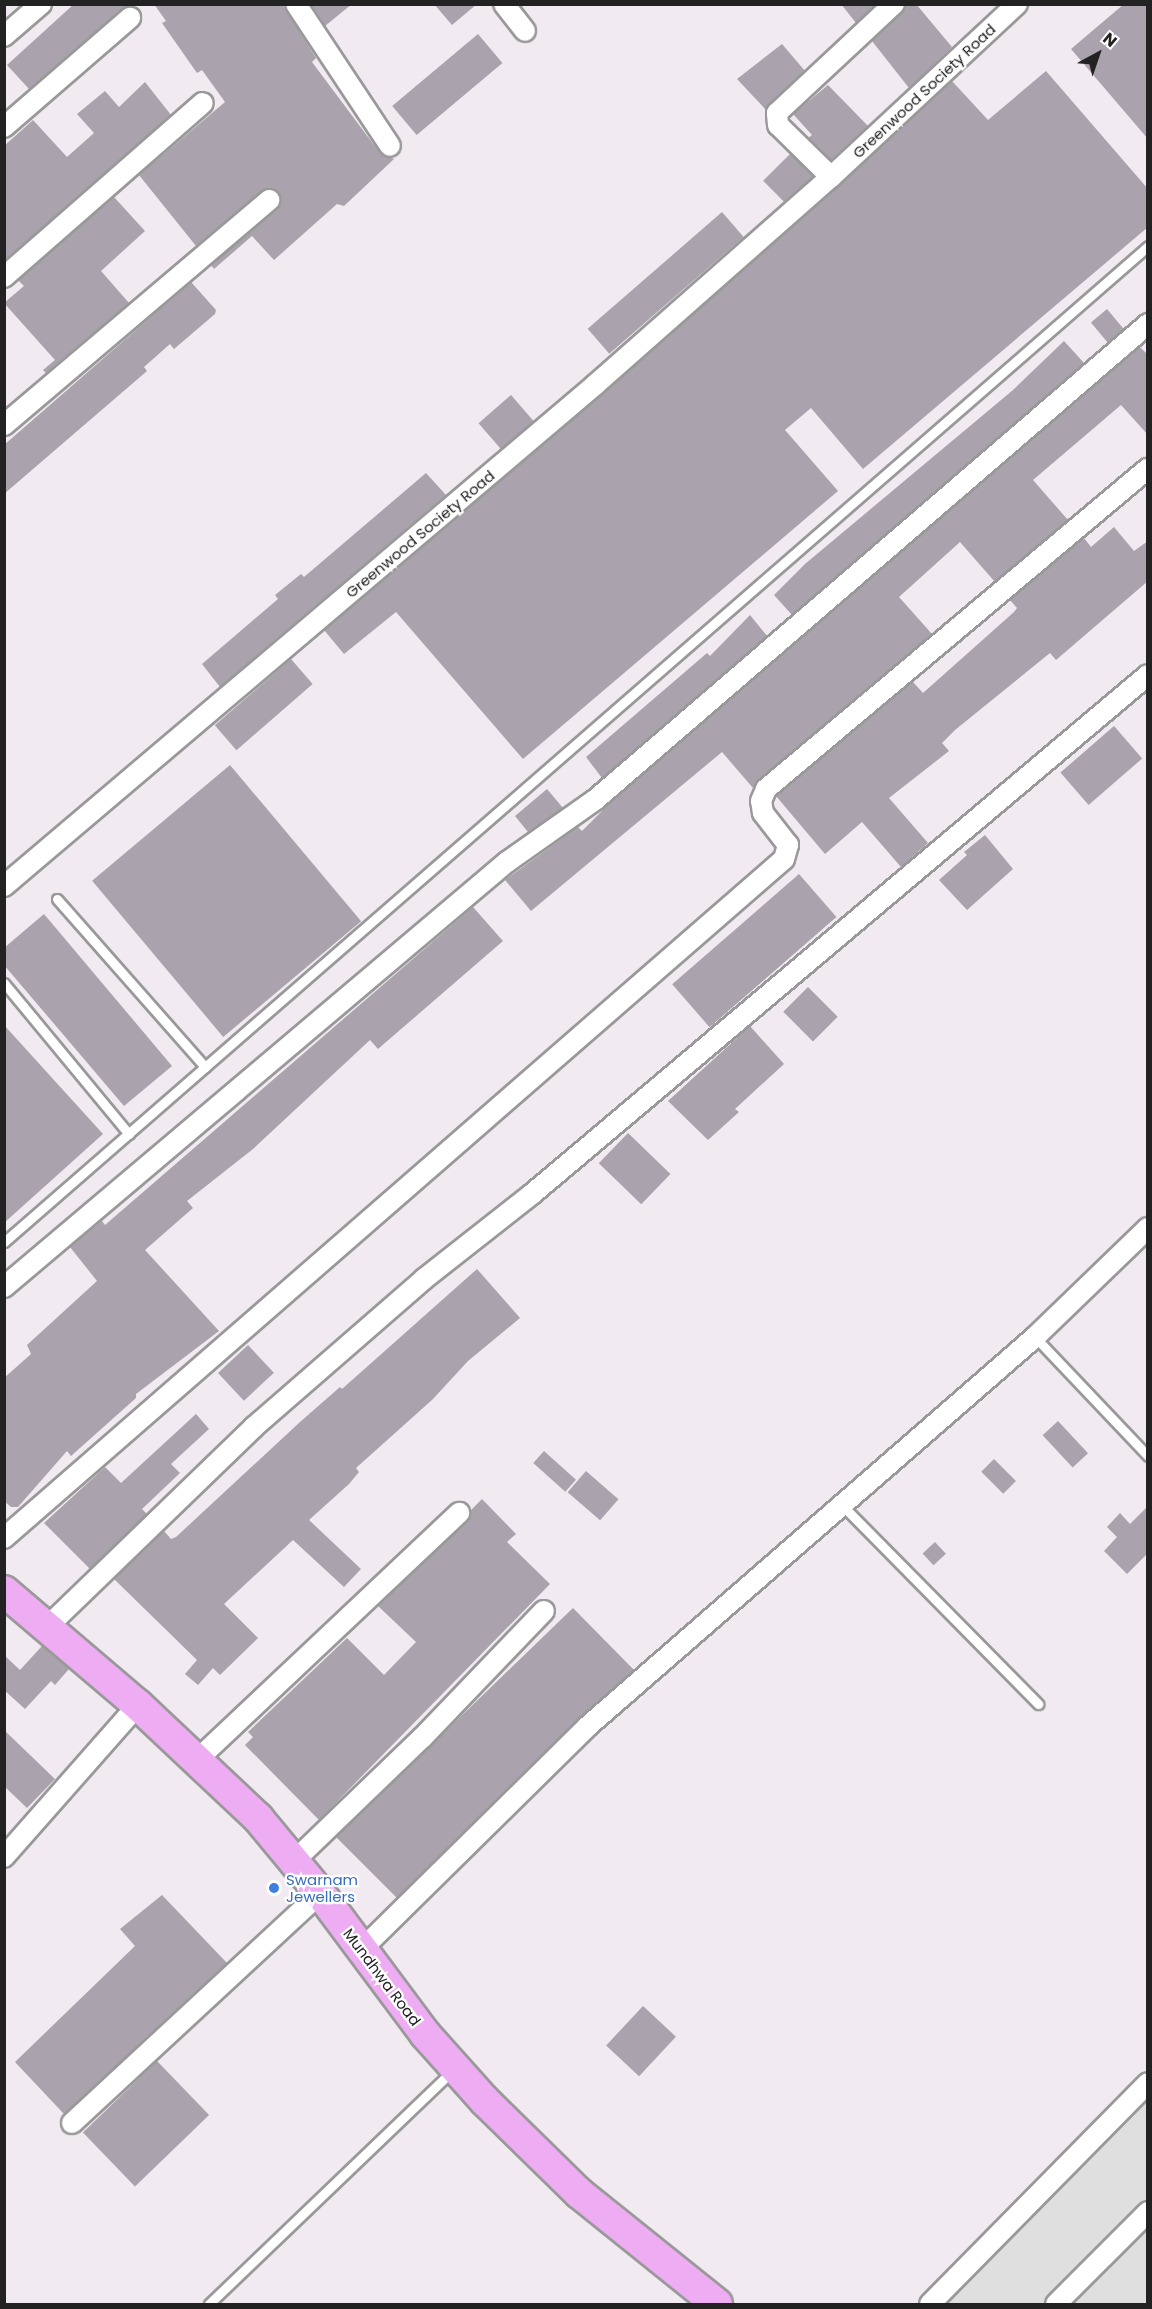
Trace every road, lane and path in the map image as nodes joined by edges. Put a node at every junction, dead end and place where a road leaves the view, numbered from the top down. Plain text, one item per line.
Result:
1 (41, 4) edge
2 (296, 4) edge
3 (504, 4) edge
4 (894, 4) edge
5 (1017, 4) edge
6 (130, 18) dead end
7 (525, 31) dead end
8 (4, 36) edge
9 (203, 103) dead end
10 (4, 127) edge
11 (390, 146) dead end
12 (831, 177) junction
13 (269, 200) dead end
14 (1148, 246) edge
15 (4, 277) edge
16 (1148, 324) edge
17 (7, 417) edge
18 (1148, 470) edge
19 (1148, 675) edge
20 (4, 886) edge
21 (57, 899) dead end
22 (4, 984) edge
23 (205, 1067) junction
24 (129, 1134) junction
25 (1148, 1227) edge
26 (4, 1242) edge
27 (4, 1287) edge
28 (1035, 1336) junction
29 (1148, 1456) edge
30 (841, 1504) junction
31 (459, 1513) dead end
32 (4, 1538) edge
33 (4, 1591) edge
34 (544, 1611) dead end
35 (46, 1628) junction
36 (1038, 1704) dead end
37 (138, 1706) junction
38 (198, 1759) junction
39 (4, 1857) edge
40 (294, 1861) junction
41 (320, 1893) junction
42 (362, 1949) junction
43 (455, 2067) junction
44 (1148, 2083) edge
45 (72, 2123) dead end
46 (1148, 2212) edge
47 (209, 2304) edge
48 (717, 2304) edge
49 (930, 2304) edge
50 (1056, 2304) edge

1 - 8 street
2 - 11 street
3 - 7 street
4 - 12 street
5 - 12 street, Greenwood Society Road
6 - 10 street
9 - 15 street
12 - 20 street, Greenwood Society Road
13 - 17 street
14 - 23 lane
16 - 27 street
18 - 32 street
19 - 35 street
21 - 23 lane
22 - 24 lane
23 - 24 lane
24 - 26 lane
25 - 28 street
28 - 29 lane
28 - 30 street
30 - 36 lane
30 - 42 street
31 - 38 street
33 - 35 main road, Mundhwa Road
34 - 40 street
35 - 37 main road, Mundhwa Road
37 - 38 main road, Mundhwa Road
37 - 39 street
38 - 40 main road, Mundhwa Road
40 - 41 main road, Mundhwa Road
41 - 42 main road, Mundhwa Road
41 - 45 street
42 - 43 main road, Mundhwa Road
43 - 47 lane
43 - 48 main road, Mundhwa Road
44 - 49 street
46 - 50 street

